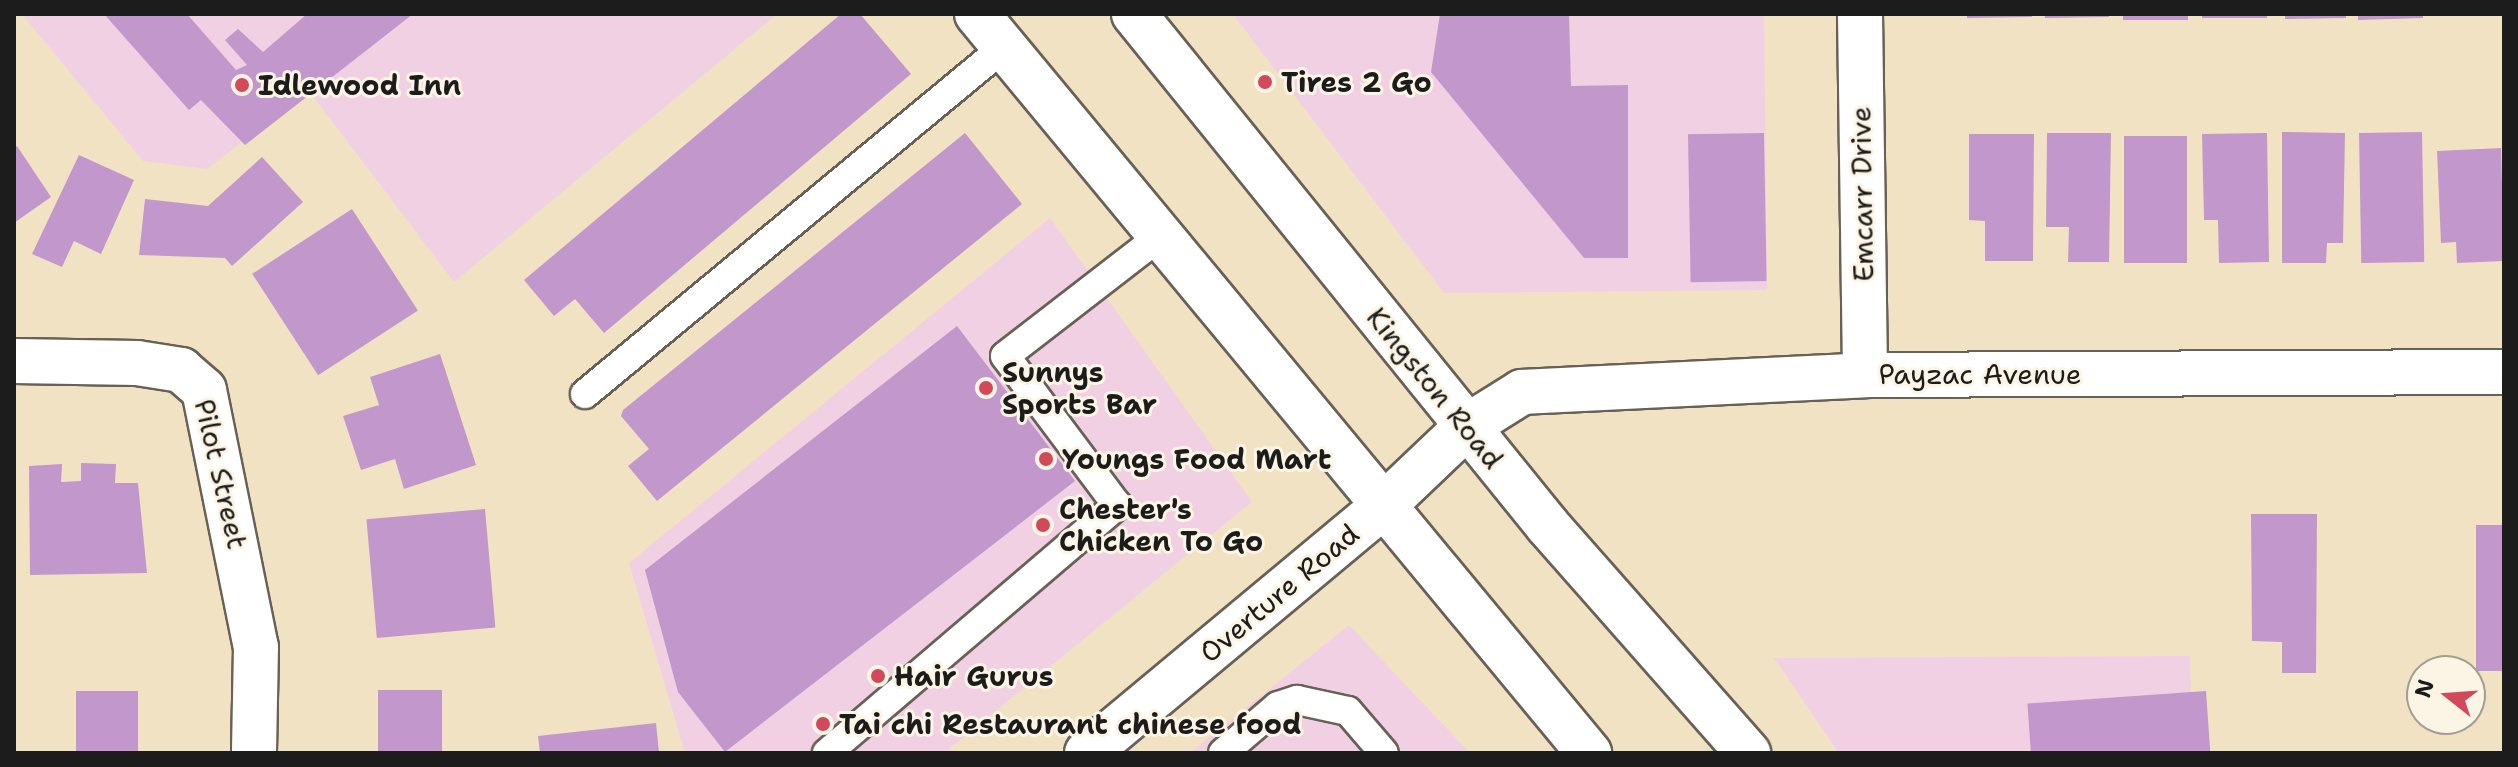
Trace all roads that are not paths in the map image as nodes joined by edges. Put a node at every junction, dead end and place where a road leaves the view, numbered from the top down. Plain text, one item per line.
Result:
1 (977, 14) edge
2 (1134, 14) edge
3 (1860, 14) edge
4 (1004, 47) junction
5 (1159, 237) junction
6 (14, 361) edge
7 (2504, 372) edge
8 (1865, 375) junction
9 (585, 394) dead end
10 (1466, 427) junction
11 (1380, 509) junction
12 (254, 753) edge
13 (827, 753) edge
14 (1087, 753) edge
15 (1223, 753) edge
16 (1384, 753) edge
17 (1589, 753) edge
18 (1748, 753) edge

1 - 4 street
2 - 10 street, Kingston Road
3 - 8 street, Emcarr Drive
4 - 5 street
4 - 9 lane
5 - 11 street
5 - 13 lane
6 - 12 street, Pilot Street
7 - 8 street, Payzac Avenue
8 - 10 street, Payzac Avenue
10 - 11 street, Overture Road
10 - 18 street, Kingston Road
11 - 14 street, Overture Road
11 - 17 street
15 - 16 lane

